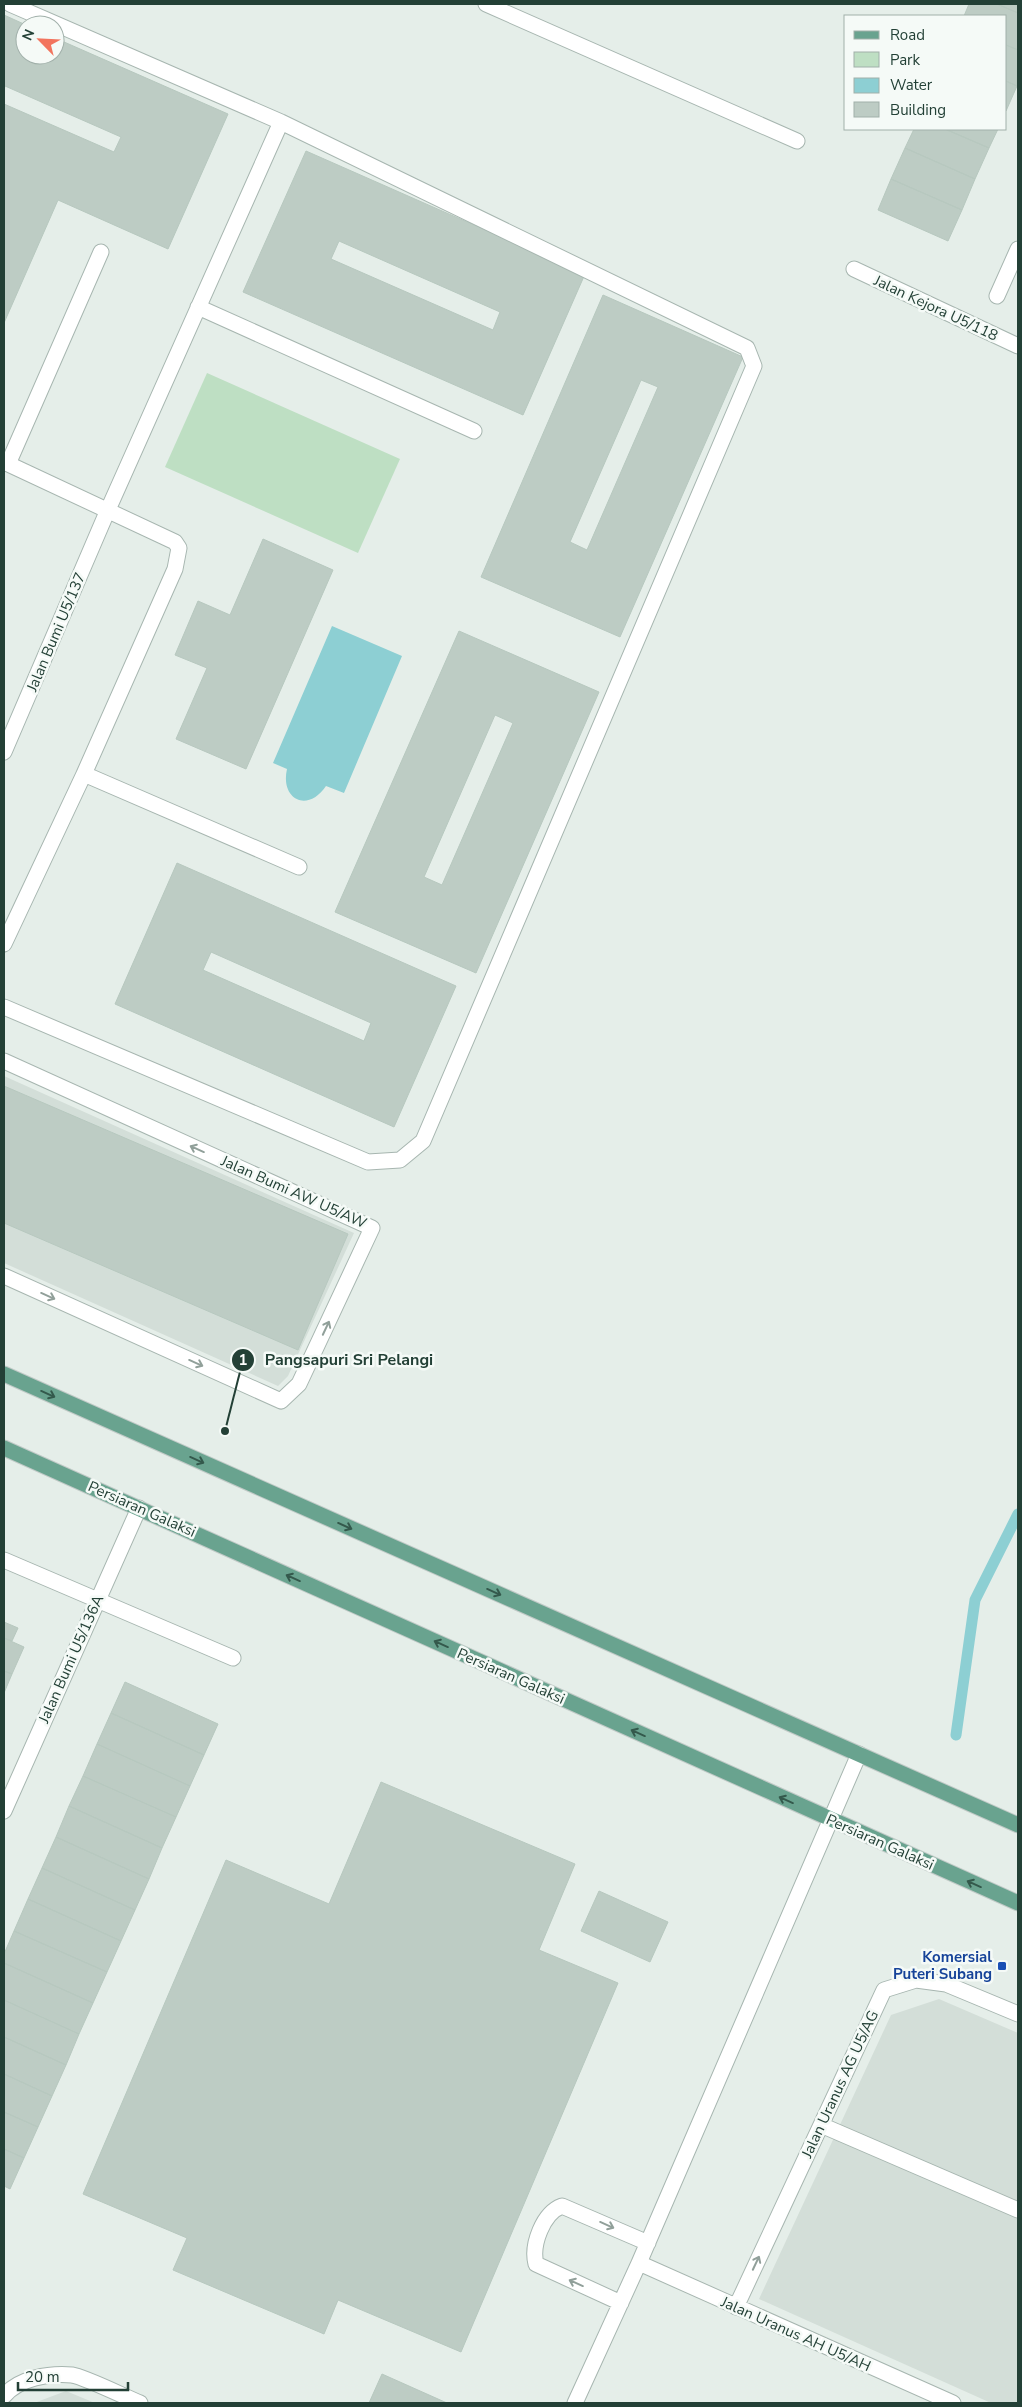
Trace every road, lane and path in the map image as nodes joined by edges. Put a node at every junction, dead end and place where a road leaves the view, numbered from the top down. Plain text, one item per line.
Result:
1 (10, 4) edge
2 (486, 4) edge
3 (281, 122) junction
4 (797, 141) dead end
5 (1018, 250) edge
6 (101, 252) dead end
7 (854, 269) dead end
8 (998, 296) dead end
9 (198, 307) junction
10 (1018, 346) edge
11 (474, 431) dead end
12 (6, 463) edge
13 (107, 512) junction
14 (4, 752) edge
15 (84, 774) junction
16 (299, 867) dead end
17 (4, 944) edge
18 (4, 1007) edge
19 (4, 1061) edge
20 (4, 1276) edge
21 (4, 1374) edge
22 (4, 1448) edge
23 (139, 1508) junction
24 (4, 1560) edge
25 (97, 1602) junction
26 (233, 1658) dead end
27 (859, 1754) junction
28 (4, 1811) edge
29 (830, 1820) junction
30 (1018, 1825) edge
31 (1018, 1903) edge
32 (1018, 2014) edge
33 (821, 2125) junction
34 (1018, 2210) edge
35 (648, 2243) junction
36 (639, 2263) junction
37 (621, 2303) junction
38 (736, 2308) junction
39 (4, 2396) edge
40 (140, 2403) edge
41 (575, 2403) edge
42 (953, 2403) edge

1 - 3 street
2 - 4 street
3 - 9 street, Jalan Bumi U5/137
3 - 18 street
5 - 8 street
6 - 12 street
7 - 10 street, Jalan Kejora U5/118
9 - 11 street
9 - 13 street, Jalan Bumi U5/137
12 - 13 street
13 - 14 street, Jalan Bumi U5/137
13 - 15 street
15 - 16 street
15 - 17 street
20 -> 19 street, Jalan Bumi AW U5/AW
21 -> 27 main road
22 - 23 main road, Persiaran Galaksi
23 - 25 street, Jalan Bumi U5/136A
29 -> 23 main road, Persiaran Galaksi
24 - 25 street
25 - 26 street
25 - 28 street, Jalan Bumi U5/136A
27 - 29 street
27 - 30 main road
31 -> 29 main road, Persiaran Galaksi
29 - 35 street
32 - 33 street, Jalan Uranus AG U5/AG
33 - 34 street
38 -> 33 street, Jalan Uranus AG U5/AG
35 - 36 street
37 -> 35 street
36 - 37 street
36 - 38 street, Jalan Uranus AH U5/AH
37 - 41 street
38 - 42 street, Jalan Uranus AH U5/AH
39 - 40 street

